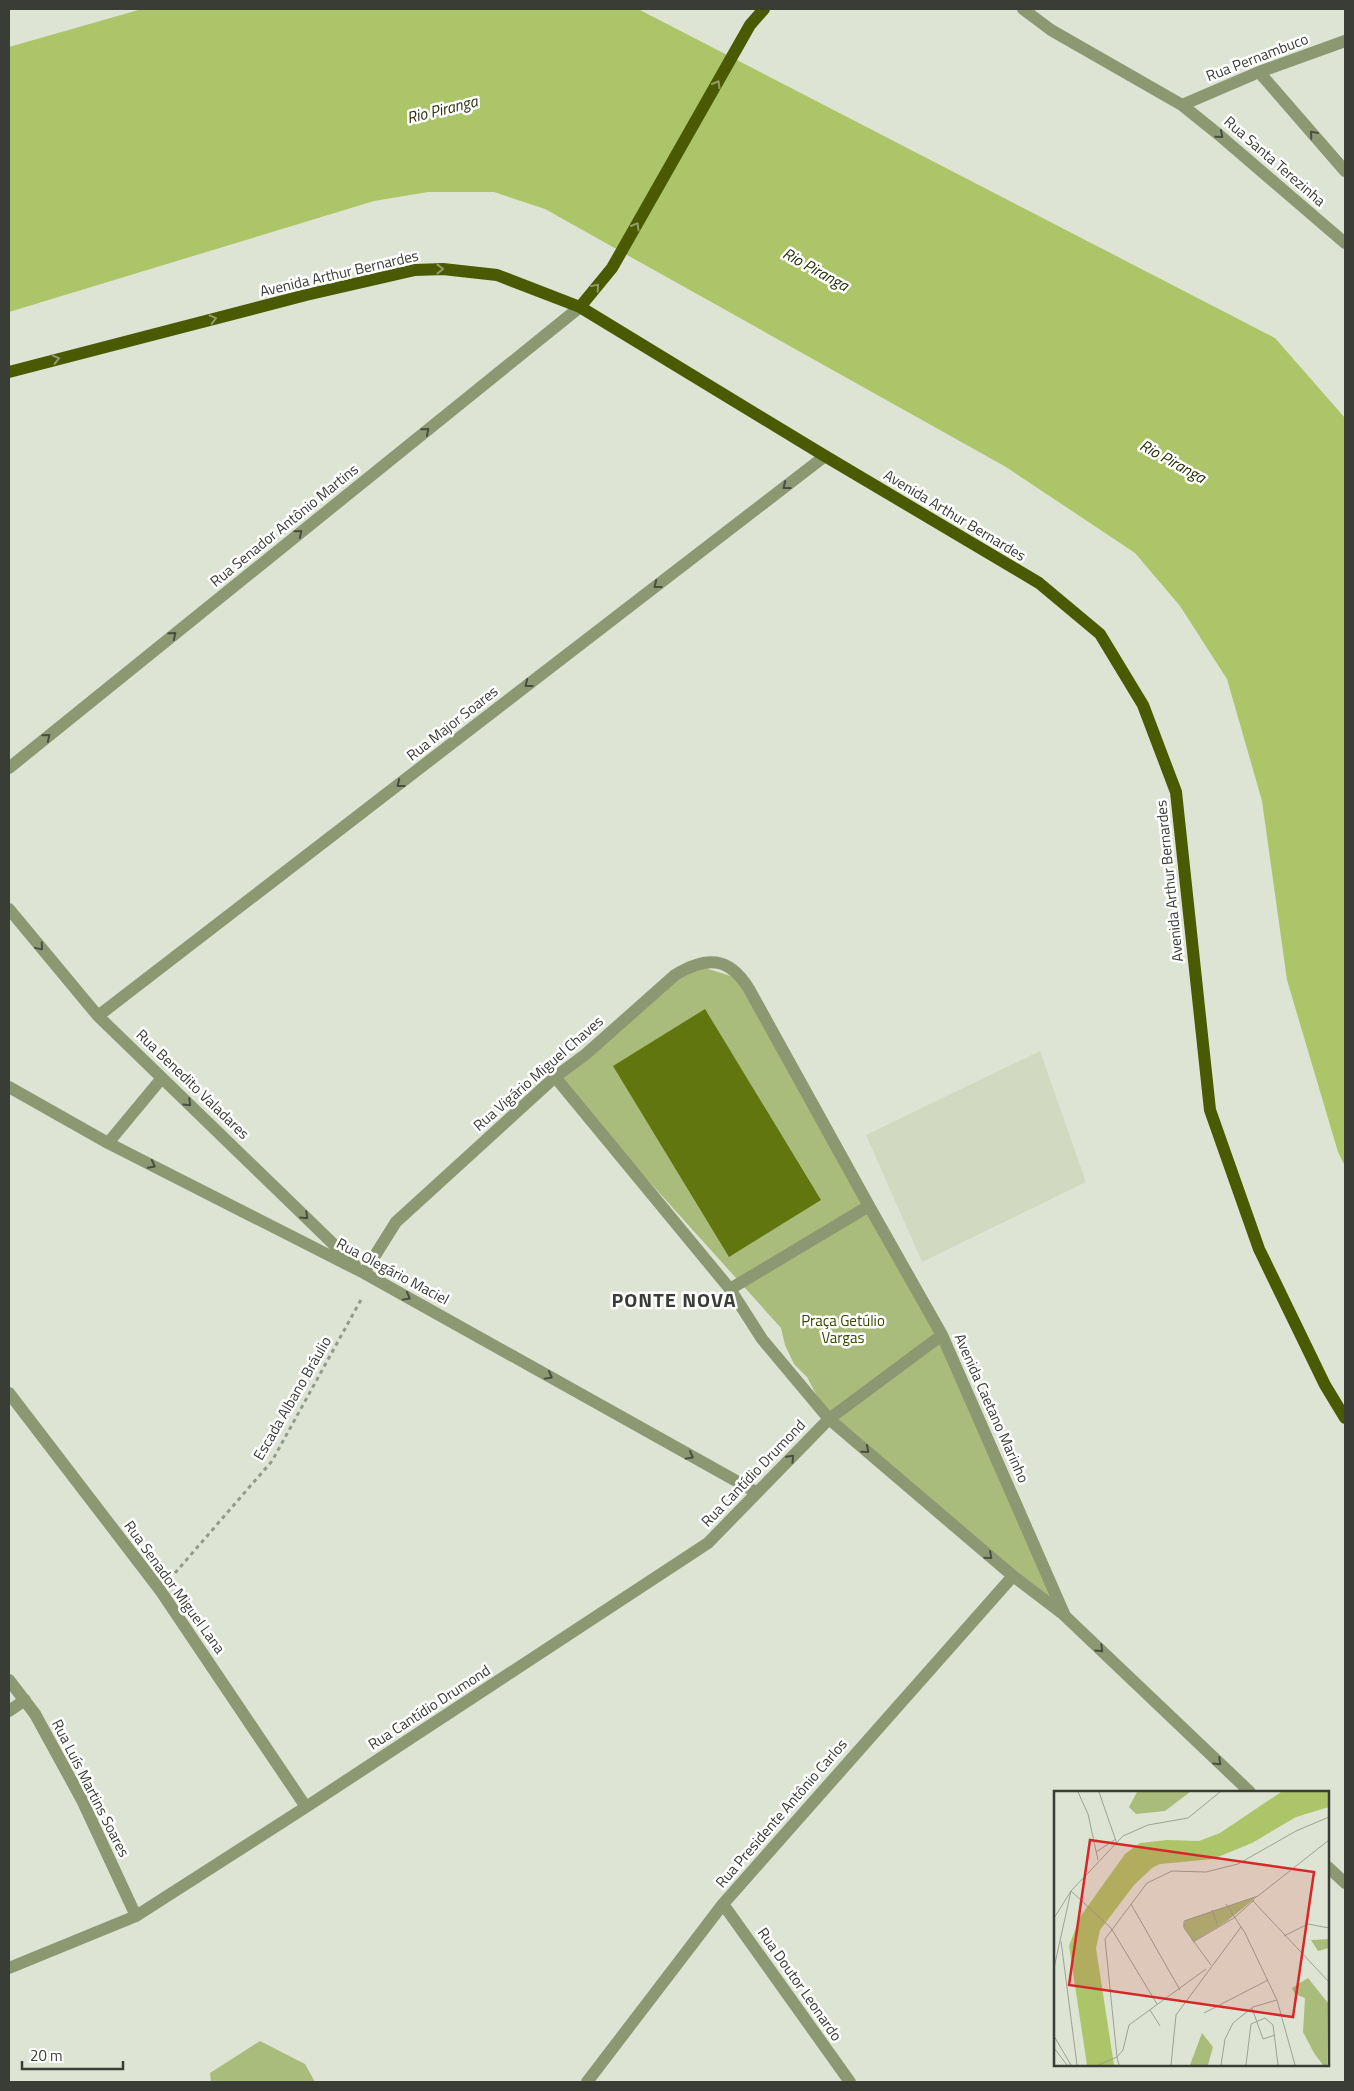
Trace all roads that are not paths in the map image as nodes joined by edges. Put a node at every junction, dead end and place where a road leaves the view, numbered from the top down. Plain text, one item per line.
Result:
1 (764, 9) edge
2 (1023, 9) edge
3 (1345, 40) edge
4 (1259, 72) junction
5 (1182, 105) junction
6 (1345, 170) edge
7 (1345, 243) edge
8 (580, 307) junction
9 (9, 372) edge
10 (824, 456) junction
11 (9, 768) edge
12 (9, 909) edge
13 (753, 996) joint
14 (98, 1016) junction
15 (555, 1077) junction
16 (162, 1078) junction
17 (9, 1088) edge
18 (108, 1143) junction
19 (868, 1206) junction
20 (368, 1276) junction
21 (730, 1289) junction
22 (942, 1334) junction
23 (9, 1393) edge
24 (829, 1418) junction
25 (1345, 1418) edge
26 (756, 1492) junction
27 (1012, 1576) junction
28 (1065, 1616) junction
29 (9, 1680) edge
30 (25, 1700) junction
31 (9, 1711) edge
32 (1249, 1791) edge
33 (306, 1807) junction
34 (1329, 1868) edge
35 (1345, 1883) edge
36 (723, 1904) junction
37 (136, 1916) junction
38 (9, 1968) edge
39 (587, 2082) edge
40 (850, 2082) edge

8 -> 1 main road
2 - 5 street, Rua Santa Terezinha
3 - 4 street, Rua Pernambuco
4 - 5 street, Rua Pernambuco
6 -> 4 street
5 -> 7 street, Rua Santa Terezinha
9 -> 8 main road, Avenida Arthur Bernardes
8 - 10 main road, Avenida Arthur Bernardes
11 -> 8 street, Rua Senador Antônio Martins
10 -> 14 street, Rua Major Soares
10 - 25 main road, Avenida Arthur Bernardes
12 -> 14 street, Rua Benedito Valadares
13 - 15 street, Rua Vigário Miguel Chaves
13 - 19 street, Avenida Caetano Marinho
14 - 16 street, Rua Benedito Valadares
15 - 20 street, Rua Vigário Miguel Chaves
15 - 21 street
16 - 18 street
16 -> 20 street, Rua Benedito Valadares
17 - 18 street, Rua Olegário Maciel
18 -> 20 street, Rua Olegário Maciel
19 - 21 street
19 - 22 street, Avenida Caetano Marinho
20 -> 26 street, Rua Olegário Maciel
21 - 24 street
22 - 24 street, Rua Cantídio Drumond
22 - 28 street, Avenida Caetano Marinho
23 - 33 street, Rua Senador Miguel Lana
26 -> 24 street, Rua Cantídio Drumond
24 -> 27 street
26 - 33 street, Rua Cantídio Drumond
27 - 28 street
27 - 36 street, Rua Presidente Antônio Carlos
28 -> 32 street, Avenida Caetano Marinho
29 - 30 street, Rua Luís Martins Soares
30 - 31 street
30 - 37 street, Rua Luís Martins Soares
33 - 37 street, Rua Cantídio Drumond
34 - 35 street
36 - 39 street, Rua Presidente Antônio Carlos
36 - 40 street, Rua Doutor Leonardo
37 - 38 street, Rua Cantídio Drumond

